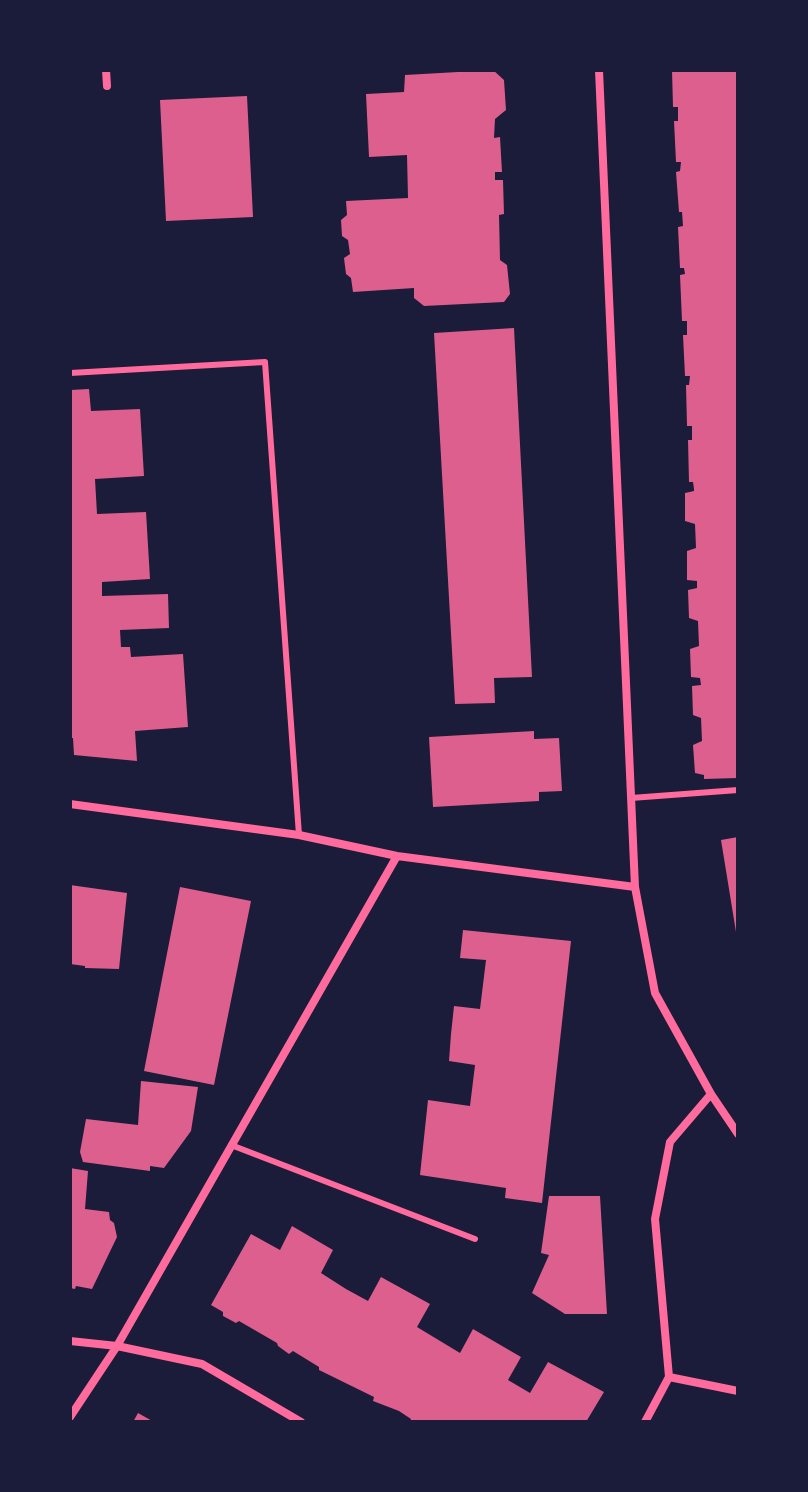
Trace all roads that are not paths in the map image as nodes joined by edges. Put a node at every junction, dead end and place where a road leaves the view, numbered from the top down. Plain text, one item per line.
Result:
1 (106, 70) edge
2 (599, 70) edge
3 (107, 86) dead end
4 (70, 373) edge
5 (738, 790) edge
6 (631, 798) junction
7 (70, 804) edge
8 (299, 835) junction
9 (397, 856) junction
10 (635, 887) junction
11 (711, 1094) junction
12 (738, 1134) edge
13 (231, 1145) junction
14 (475, 1239) dead end
15 (70, 1341) edge
16 (117, 1346) junction
17 (669, 1377) junction
18 (738, 1391) edge
19 (70, 1417) edge
20 (301, 1422) edge
21 (645, 1422) edge

1 - 3 street
2 - 6 street
4 - 8 lane
5 - 6 lane
6 - 10 street
7 - 8 street
8 - 9 street
9 - 10 street
9 - 13 street
10 - 11 street
11 - 12 street
11 - 17 street
13 - 14 lane
13 - 16 street
15 - 16 street
16 - 19 street
16 - 20 street
17 - 18 street
17 - 21 street

